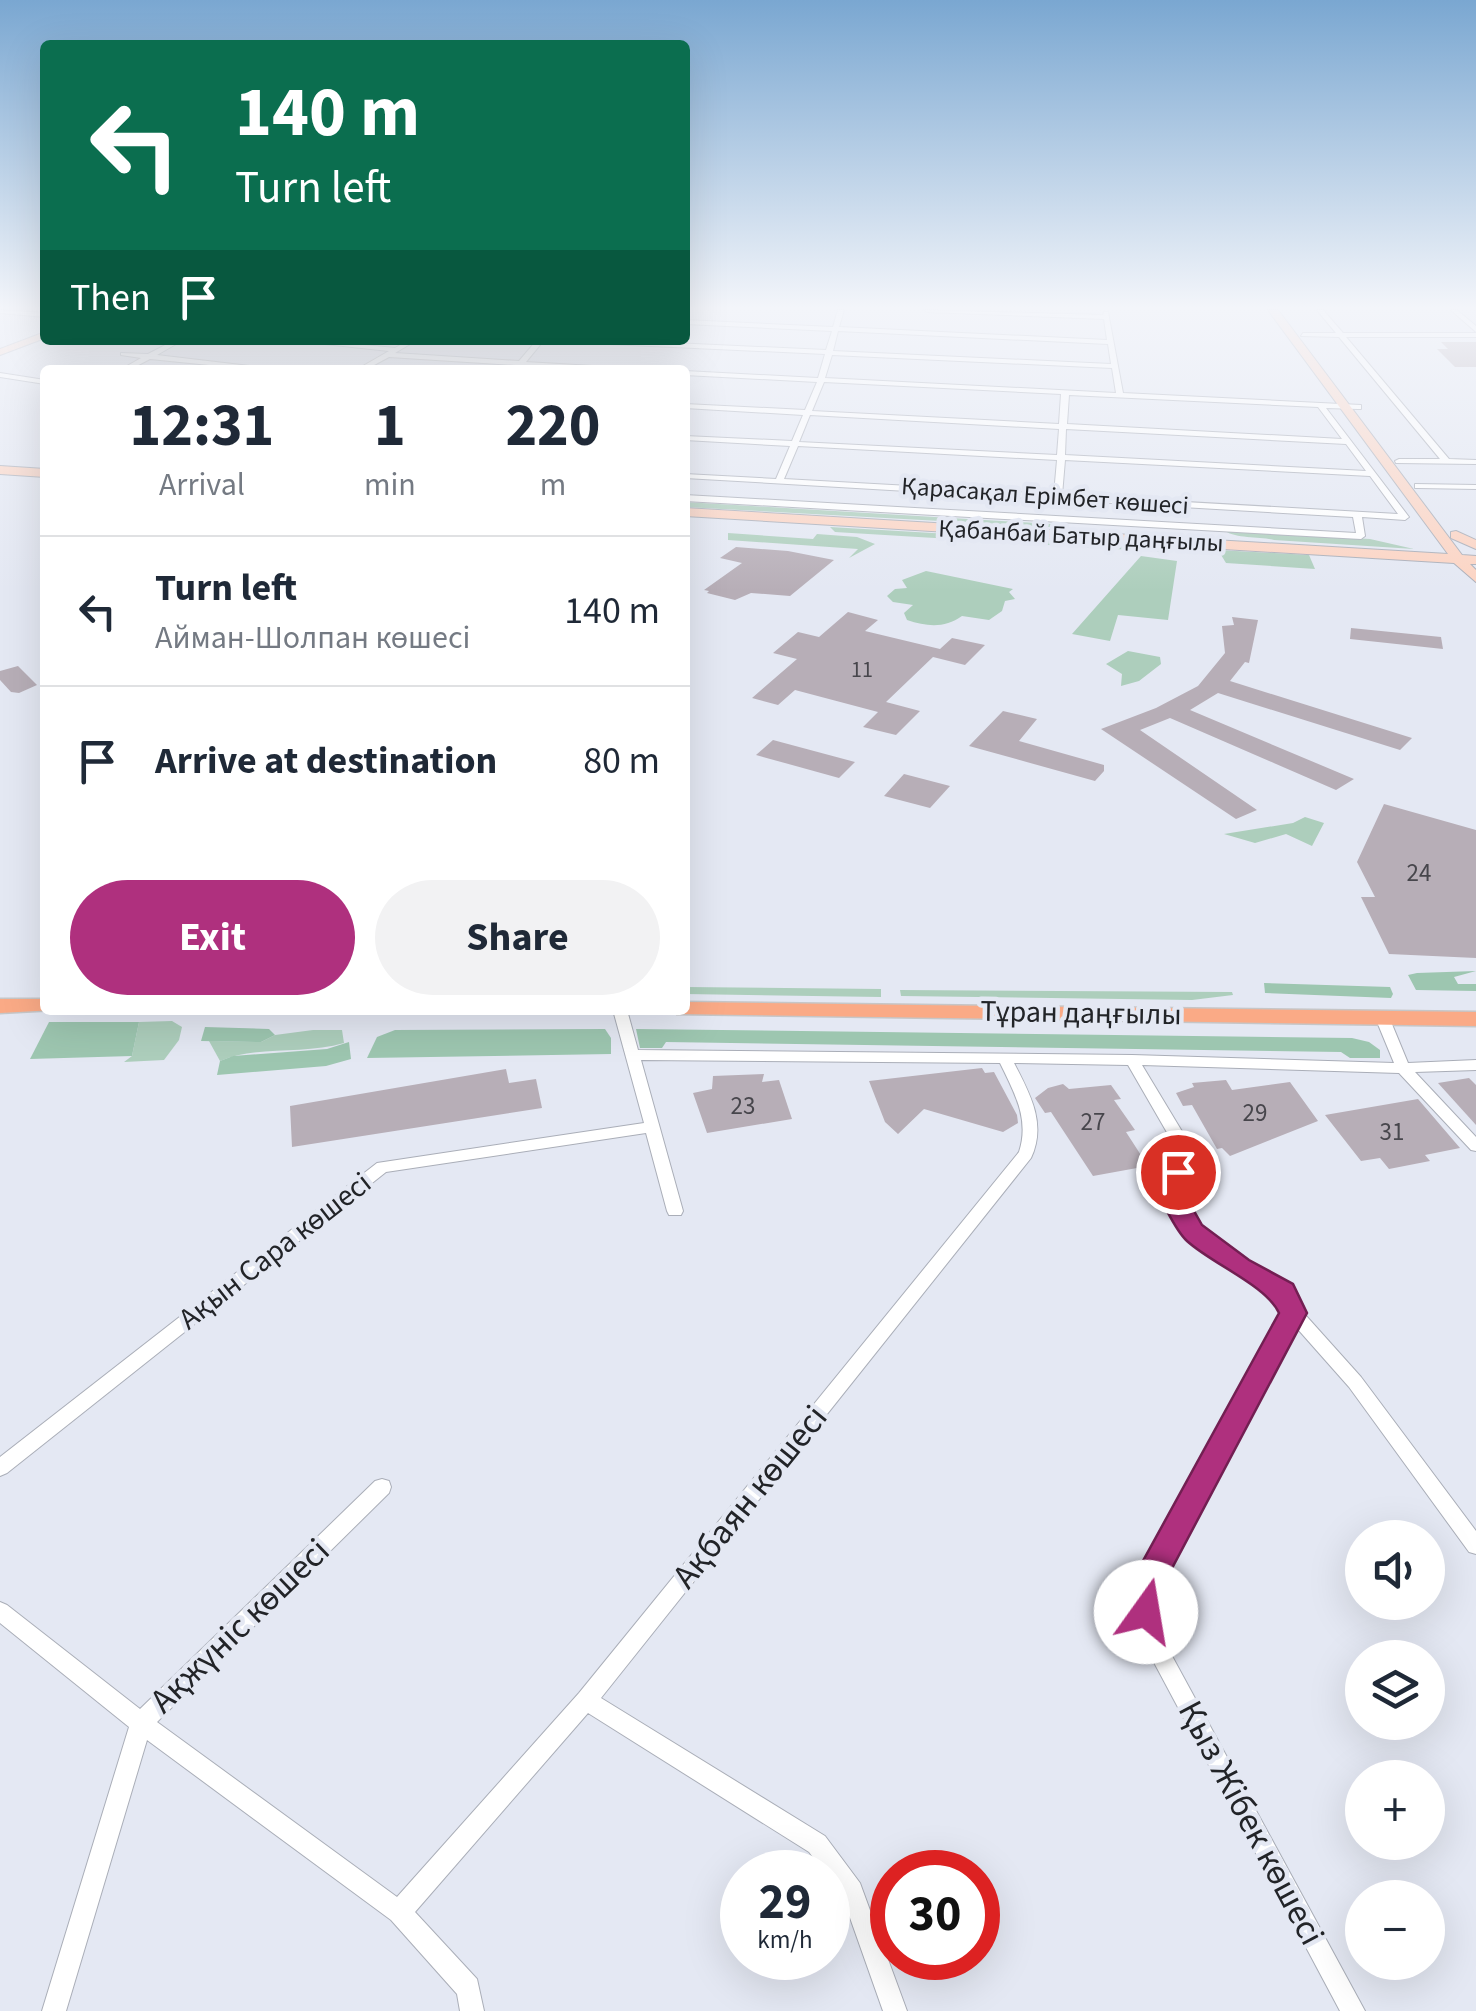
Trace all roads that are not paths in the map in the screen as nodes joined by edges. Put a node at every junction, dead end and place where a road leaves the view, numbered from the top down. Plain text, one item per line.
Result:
1 (812, 404) edge
2 (1065, 404) edge
3 (1281, 404) edge
4 (1349, 404) edge
5 (1350, 404) edge
6 (1398, 404) edge
7 (690, 406) edge
8 (1320, 406) junction
9 (1352, 407) junction
10 (809, 413) junction
11 (1064, 425) junction
12 (690, 438) edge
13 (1347, 442) junction
14 (794, 444) junction
15 (1063, 458) junction
16 (1399, 460) junction
17 (1446, 462) junction
18 (1476, 462) edge
19 (0, 470) edge
20 (40, 473) edge
21 (1373, 474) junction
22 (690, 476) edge
23 (780, 482) junction
24 (870, 484) junction
25 (1418, 486) junction
26 (1476, 487) edge
27 (690, 498) edge
28 (1058, 498) junction
29 (1208, 507) junction
30 (865, 508) junction
31 (690, 512) edge
32 (1357, 514) junction
33 (1210, 528) junction
34 (1250, 546) junction
35 (1476, 557) edge
36 (1458, 559) junction
37 (1476, 578) edge
38 (0, 1006) edge
39 (40, 1006) edge
40 (690, 1009) edge
41 (622, 1015) edge
42 (1382, 1018) junction
43 (1476, 1019) edge
44 (634, 1055) junction
45 (1005, 1059) junction
46 (1132, 1060) junction
47 (1476, 1065) edge
48 (1404, 1068) junction
49 (653, 1128) junction
50 (1476, 1146) edge
51 (675, 1211) dead end
52 (1293, 1313) junction
53 (0, 1468) edge
54 (382, 1487) dead end
55 (1476, 1546) edge
56 (0, 1611) edge
57 (586, 1700) junction
58 (141, 1723) junction
59 (399, 1912) junction
60 (54, 2011) edge
61 (472, 2011) edge
62 (895, 2011) edge
63 (1353, 2011) edge

1 - 10 street
2 - 11 street
3 - 8 street
4 - 9 main road
5 - 9 main road
6 - 17 street
7 - 10 street
8 - 9 street
8 - 13 street
9 - 16 main road
9 - 36 main road
10 - 11 street
10 - 14 street
11 - 13 street
11 - 15 street
12 - 14 street
13 - 21 street
14 - 15 street
14 - 23 street
15 - 21 street
15 - 28 street
16 - 17 street
16 - 25 main road
17 - 18 street
19 - 20 main road
21 - 32 street, Қарасақал Ерімбет көшесі
22 - 23 street, Қарасақал Ерімбет көшесі
23 - 24 street, Қарасақал Ерімбет көшесі
24 - 28 street, Қарасақал Ерімбет көшесі
24 - 30 street
25 - 26 street
25 - 35 main road
27 - 30 street
28 - 29 street, Қарасақал Ерімбет көшесі
29 - 32 street, Қарасақал Ерімбет көшесі
29 - 33 street
30 - 33 street
31 - 34 main road, Қабанбай Батыр даңғылы
32 - 33 street
33 - 34 street
34 - 36 main road, Қабанбай Батыр даңғылы
35 - 36 main road, Қабанбай Батыр даңғылы
36 - 37 main road
38 - 39 main road
40 - 42 main road, Тұран даңғылы
41 - 44 street
42 - 43 main road, Тұран даңғылы
42 - 48 street
44 - 45 street
44 - 49 street
45 - 46 street
45 - 57 street, Ақбаян көшесі
46 - 48 street
46 - 52 street
47 - 48 street
48 - 50 street
49 - 51 street
49 - 53 street, Ақын Сара көшесі
52 - 55 street
52 - 63 street, Қыз Жібек көшесі
54 - 58 street, Ақжүніс көшесі
56 - 58 street
57 - 59 street, Ақбаян көшесі
57 - 62 street
58 - 59 street
58 - 60 street, Ақжүніс көшесі
59 - 61 street

